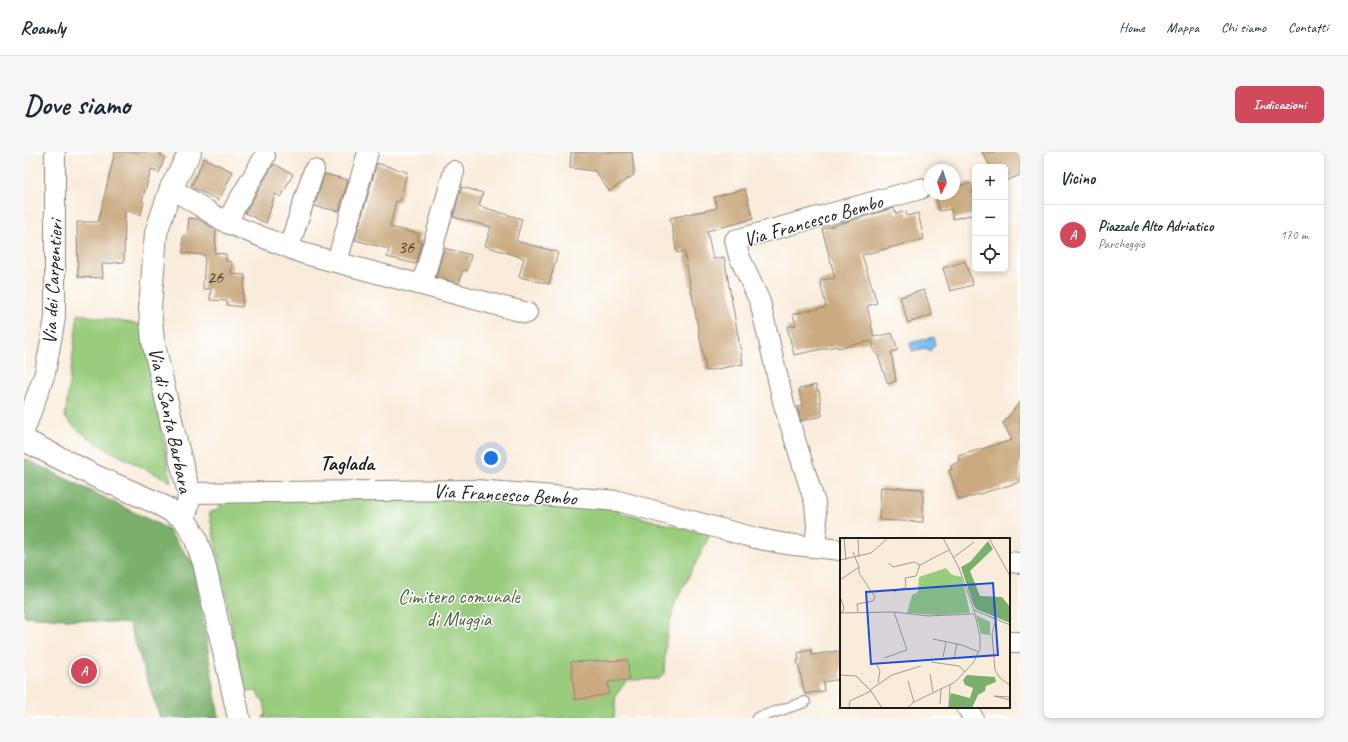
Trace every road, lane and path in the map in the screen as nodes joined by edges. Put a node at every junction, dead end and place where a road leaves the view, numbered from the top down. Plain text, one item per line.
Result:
1 (55, 152) edge
2 (190, 152) edge
3 (368, 152) edge
4 (264, 156) dead end
5 (314, 170) dead end
6 (454, 171) dead end
7 (171, 188) junction
8 (920, 189) dead end
9 (227, 223) junction
10 (289, 247) junction
11 (338, 262) junction
12 (422, 285) junction
13 (527, 313) dead end
14 (24, 431) edge
15 (24, 440) edge
16 (189, 493) junction
17 (184, 518) junction
18 (815, 547) junction
19 (840, 550) edge
20 (1010, 562) edge
21 (1020, 563) edge
22 (805, 702) dead end
23 (968, 708) edge
24 (239, 718) edge
25 (757, 718) edge
26 (974, 718) edge

1 - 14 street, Via dei Carpentieri
2 - 7 street, Via di Santa Barbara
3 - 11 street
4 - 9 street
5 - 10 street
6 - 12 street
7 - 9 street
7 - 16 street, Via di Santa Barbara
8 - 18 street, Via Francesco Bembo
9 - 10 street
10 - 11 street
11 - 12 street
12 - 13 street
15 - 17 street
16 - 17 street, Via di Santa Barbara
16 - 18 street, Via Francesco Bembo
17 - 24 street, Via di Santa Barbara
18 - 19 street, Via Francesco Bembo
20 - 21 street
22 - 25 lane
23 - 26 street

